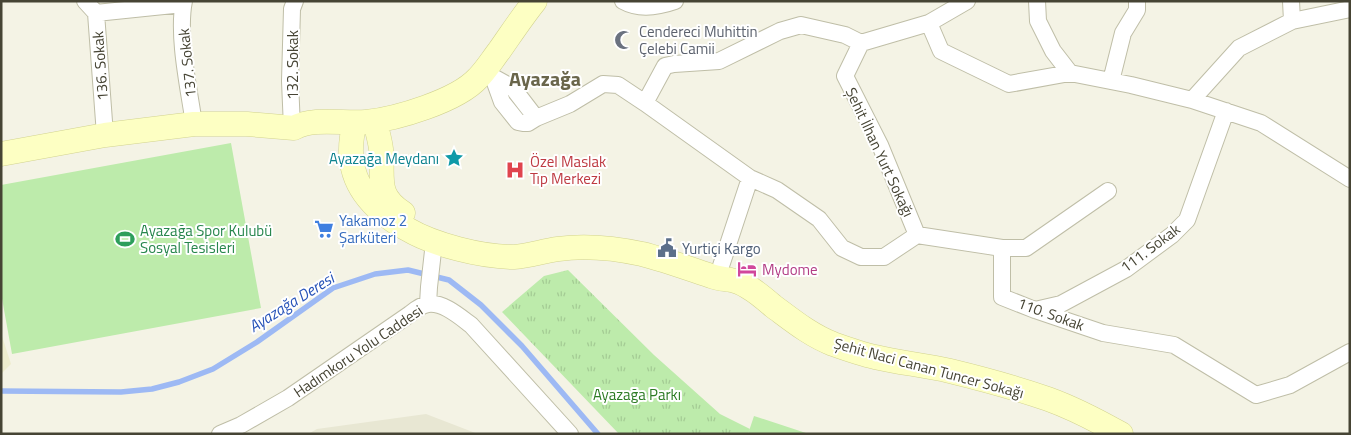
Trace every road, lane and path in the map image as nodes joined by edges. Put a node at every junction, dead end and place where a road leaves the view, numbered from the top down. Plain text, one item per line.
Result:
1 (295, 1) edge
2 (535, 1) edge
3 (548, 1) edge
4 (623, 1) edge
5 (676, 1) edge
6 (967, 1) edge
7 (1037, 1) edge
8 (1137, 1) edge
9 (1291, 1) edge
10 (184, 3) edge
11 (90, 7) edge
12 (1348, 14) edge
13 (1292, 21) junction
14 (929, 23) junction
15 (862, 43) junction
16 (1070, 73) junction
17 (489, 74) junction
18 (1111, 81) junction
19 (1192, 100) junction
20 (645, 103) junction
21 (1226, 111) junction
22 (194, 124) junction
23 (293, 128) junction
24 (365, 129) junction
25 (105, 135) junction
26 (1, 154) edge
27 (750, 178) junction
28 (1350, 179) edge
29 (1108, 191) dead end
30 (918, 235) junction
31 (434, 242) junction
32 (1002, 248) junction
33 (546, 250) junction
34 (717, 278) junction
35 (428, 304) junction
36 (1035, 310) junction
37 (1350, 352) edge
38 (220, 434) edge
39 (570, 434) edge
40 (1094, 434) edge
41 (1121, 434) edge

1 - 23 street, 132. Sokak
2 - 17 street
3 - 17 street
4 - 5 street
6 - 14 street
7 - 16 street
8 - 18 street
9 - 13 street
10 - 11 street
10 - 22 street, 137. Sokak
11 - 25 street, 136. Sokak
12 - 13 street
13 - 19 street
14 - 15 street
14 - 16 street
15 - 20 street
15 - 30 street, Şehit İlhan Yurt Sokağı
16 - 18 street
17 - 20 street
17 - 24 street
18 - 19 street
19 - 21 street
20 - 27 street
21 - 28 street
21 - 36 street, 111. Sokak
22 - 23 street
22 - 25 street
23 - 24 street
24 - 31 street, Şehit Naci Canan Tuncer Sokağı
24 - 33 street, Şehit Naci Canan Tuncer Sokağı
25 - 26 street
27 - 30 street
27 - 34 street
29 - 32 street
30 - 32 street
31 - 33 street, Şehit Naci Canan Tuncer Sokağı
31 - 35 street
32 - 36 street, 110. Sokak
33 - 34 street, Şehit Naci Canan Tuncer Sokağı
34 - 40 street, Şehit Naci Canan Tuncer Sokağı
34 - 41 street, Şehit Naci Canan Tuncer Sokağı
35 - 38 street, Hadımkoru Yolu Caddesi
35 - 39 street, Hadımkoru Yolu Caddesi
36 - 37 street, 110. Sokak

